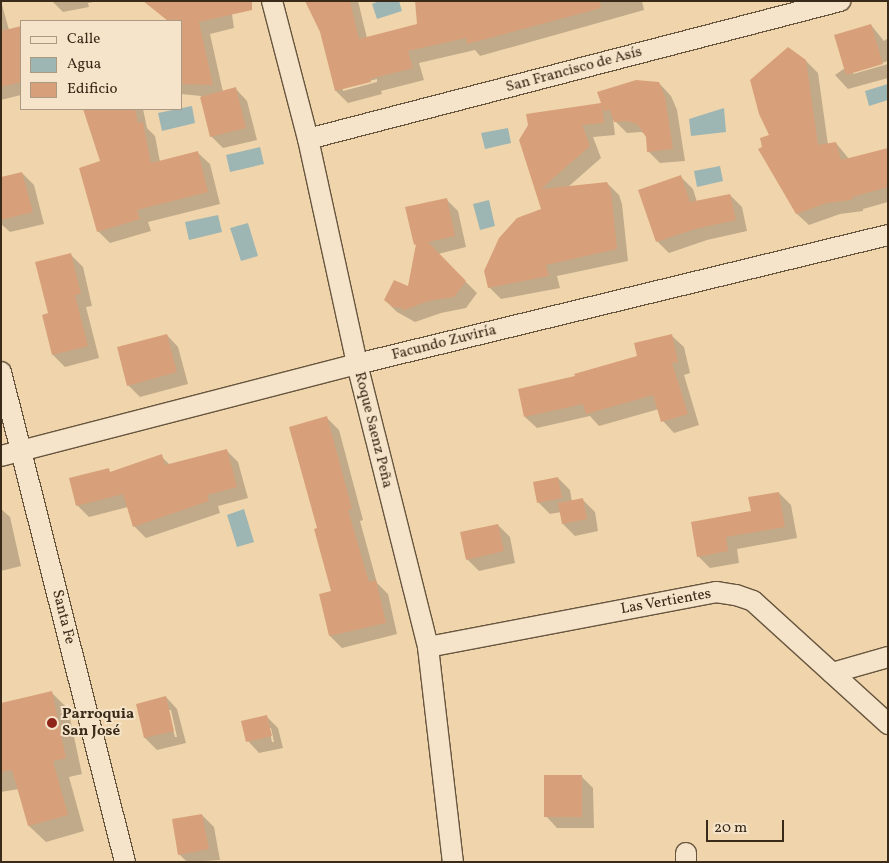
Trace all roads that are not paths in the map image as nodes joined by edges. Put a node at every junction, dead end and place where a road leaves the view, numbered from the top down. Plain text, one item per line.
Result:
1 (272, 1) edge
2 (840, 1) edge
3 (308, 140) junction
4 (888, 235) edge
5 (357, 364) junction
6 (1, 372) edge
7 (11, 454) edge
8 (428, 647) junction
9 (888, 657) edge
10 (832, 673) junction
11 (888, 724) edge
12 (125, 862) edge
13 (453, 862) edge

1 - 3 street, Roque Saenz Peña
2 - 3 street, San Francisco de Asís
3 - 5 street, Roque Saenz Peña
4 - 5 street, Facundo Zuviría
5 - 7 street, Facundo Zuviría
5 - 8 street, Roque Saenz Peña
6 - 7 street, Santa Fe
7 - 12 street, Santa Fe
8 - 10 street, Las Vertientes
8 - 13 street, Roque Saenz Peña
9 - 10 street
10 - 11 street, Las Vertientes

